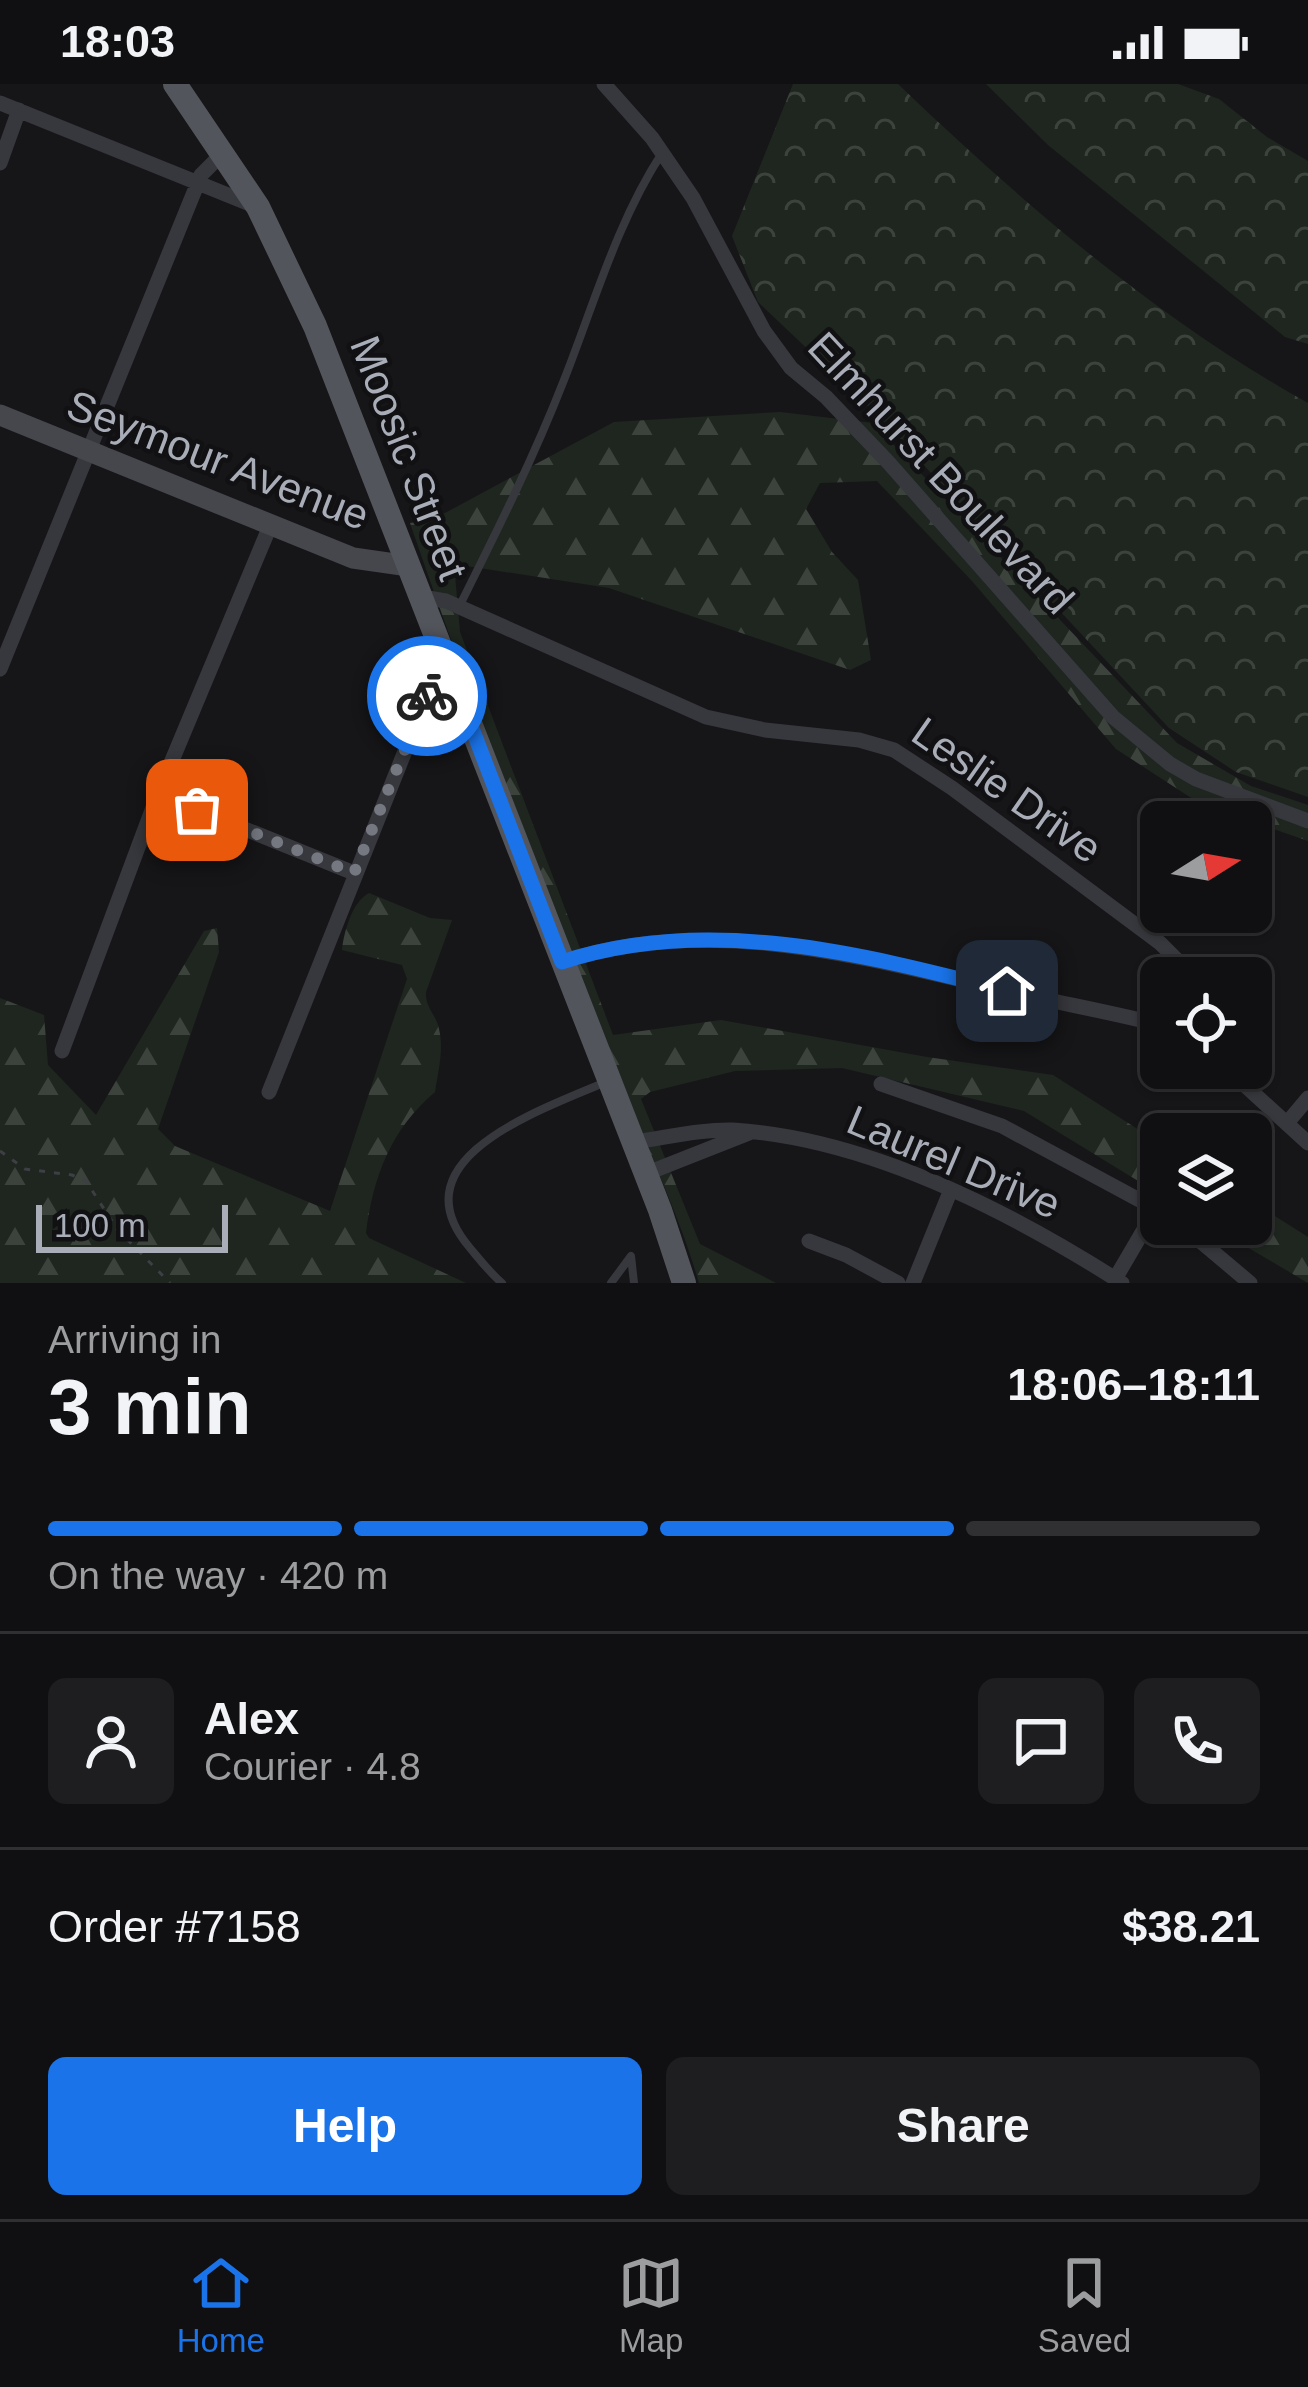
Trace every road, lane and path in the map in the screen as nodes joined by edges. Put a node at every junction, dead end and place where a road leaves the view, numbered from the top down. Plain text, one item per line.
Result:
1 (175, 84) edge
2 (604, 84) edge
3 (0, 103) edge
4 (19, 110) junction
5 (662, 152) junction
6 (229, 160) junction
7 (0, 163) edge
8 (198, 182) junction
9 (258, 207) junction
10 (0, 415) edge
11 (89, 452) junction
12 (270, 526) junction
13 (410, 566) junction
14 (422, 597) junction
15 (459, 607) junction
16 (448, 666) junction
17 (0, 669) edge
18 (158, 794) junction
19 (1308, 821) edge
20 (354, 873) junction
21 (1173, 957) edge
22 (562, 962) junction
23 (1140, 1020) edge
24 (62, 1052) dead end
25 (609, 1080) junction
26 (881, 1084) dead end
27 (1249, 1089) edge
28 (269, 1092) dead end
29 (1308, 1098) edge
30 (1287, 1124) junction
31 (749, 1133) junction
32 (633, 1142) junction
33 (1308, 1143) edge
34 (0, 1151) edge
35 (645, 1174) junction
36 (950, 1192) junction
37 (1140, 1200) edge
38 (809, 1241) dead end
39 (1140, 1242) edge
40 (1205, 1245) edge
41 (1118, 1281) edge
42 (170, 1283) edge
43 (502, 1283) edge
44 (611, 1283) edge
45 (634, 1283) edge
46 (684, 1283) edge
47 (898, 1283) edge
48 (913, 1283) edge
49 (1250, 1283) edge

1 - 6 main road, Moosic Street
2 - 5 street, Elmhurst Boulevard
3 - 4 street
4 - 7 street
4 - 8 street
5 - 15 lane
5 - 19 street, Elmhurst Boulevard
6 - 8 street
6 - 9 main road, Moosic Street
8 - 9 street
8 - 11 street
9 - 13 main road, Moosic Street
10 - 11 street, Seymour Avenue
11 - 12 street, Seymour Avenue
11 - 17 street
12 - 13 street, Seymour Avenue
12 - 18 street
13 - 14 main road, Moosic Street
14 - 15 street, Leslie Drive
14 - 16 main road, Moosic Street
15 - 21 street, Leslie Drive
16 - 20 street
16 - 22 main road, Moosic Street
18 - 20 street
18 - 24 street
20 - 28 street
22 - 23 street
22 - 25 main road, Moosic Street
25 - 32 main road, Moosic Street
25 - 43 lane
26 - 37 street
27 - 30 street
29 - 30 street
30 - 33 street
31 - 32 street, Laurel Drive
31 - 35 street
31 - 36 street, Laurel Drive
32 - 35 main road, Moosic Street
34 - 42 path
35 - 46 main road, Moosic Street
36 - 41 street, Laurel Drive
36 - 48 street
38 - 47 street
39 - 41 street
40 - 49 street
44 - 45 lane

